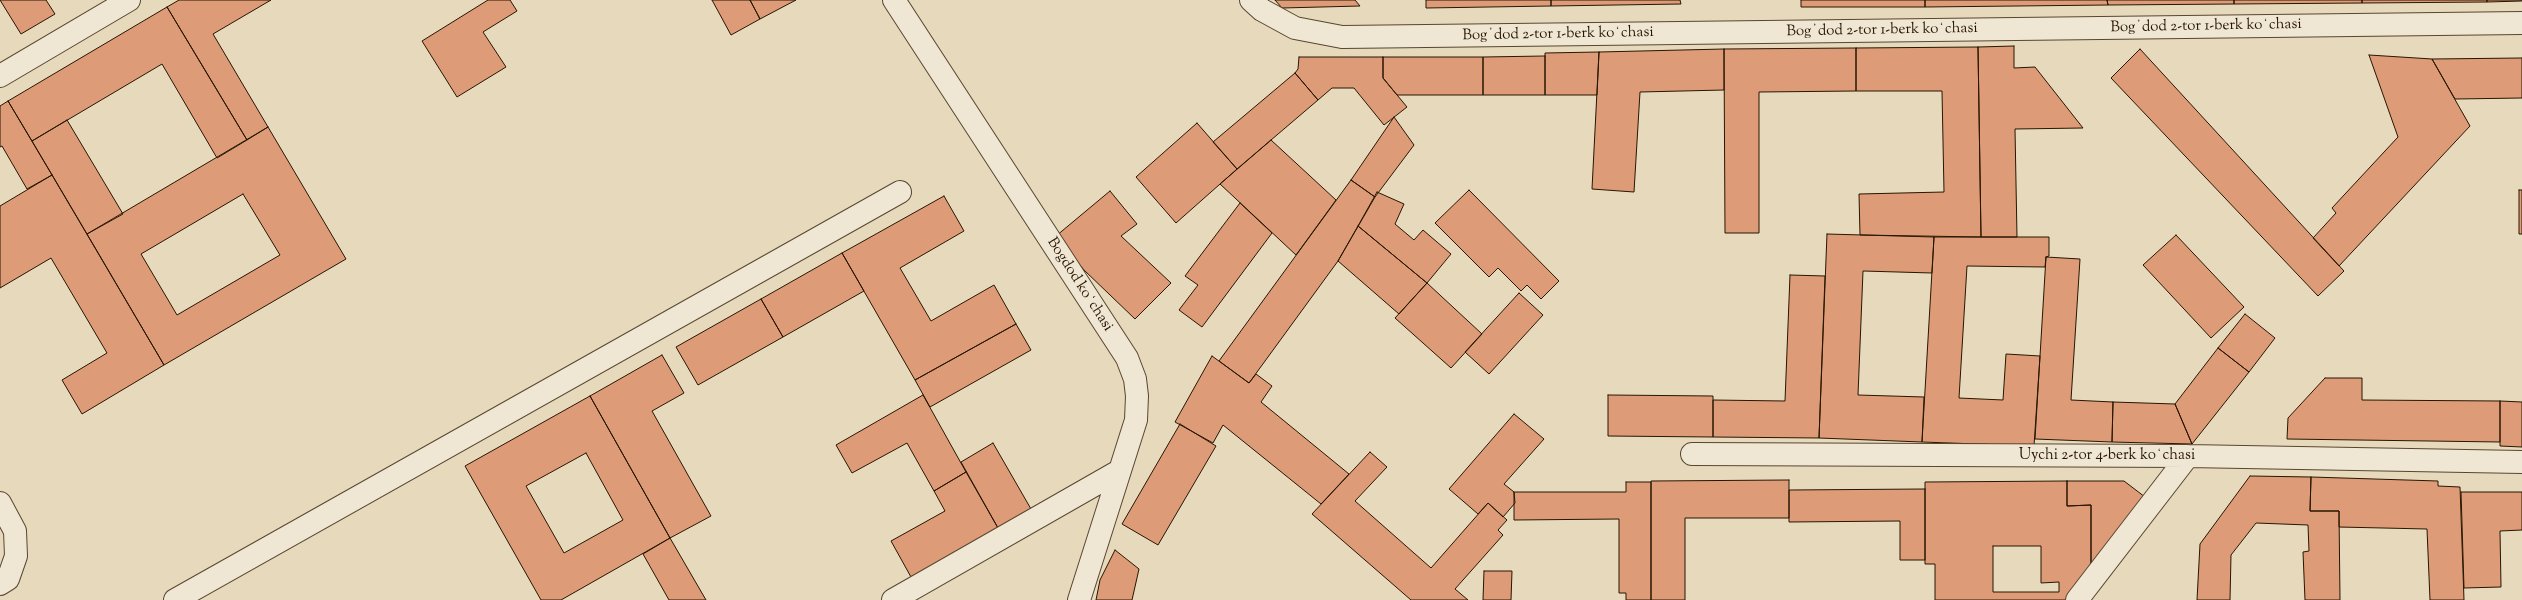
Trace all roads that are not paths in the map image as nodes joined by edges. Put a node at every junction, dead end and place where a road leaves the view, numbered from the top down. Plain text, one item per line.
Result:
1 (129, 0) edge
2 (894, 0) edge
3 (1251, 0) edge
4 (2522, 23) edge
5 (0, 76) edge
6 (900, 192) dead end
7 (1692, 454) dead end
8 (2188, 456) junction
9 (2522, 462) edge
10 (1119, 471) junction
11 (0, 503) edge
12 (0, 584) edge
13 (175, 600) edge
14 (893, 600) edge
15 (1078, 600) edge
16 (2077, 600) edge

1 - 5 street
2 - 10 street, Bogdod koʻchasi
3 - 4 street, Bogʼdod 2-tor 1-berk koʻchasi
6 - 13 street
7 - 8 street, Uychi 2-tor 4-berk koʻchasi
8 - 9 street, Uychi 2-tor 4-berk koʻchasi
8 - 16 street
10 - 14 street
10 - 15 street, Bogdod koʻchasi
11 - 12 street

